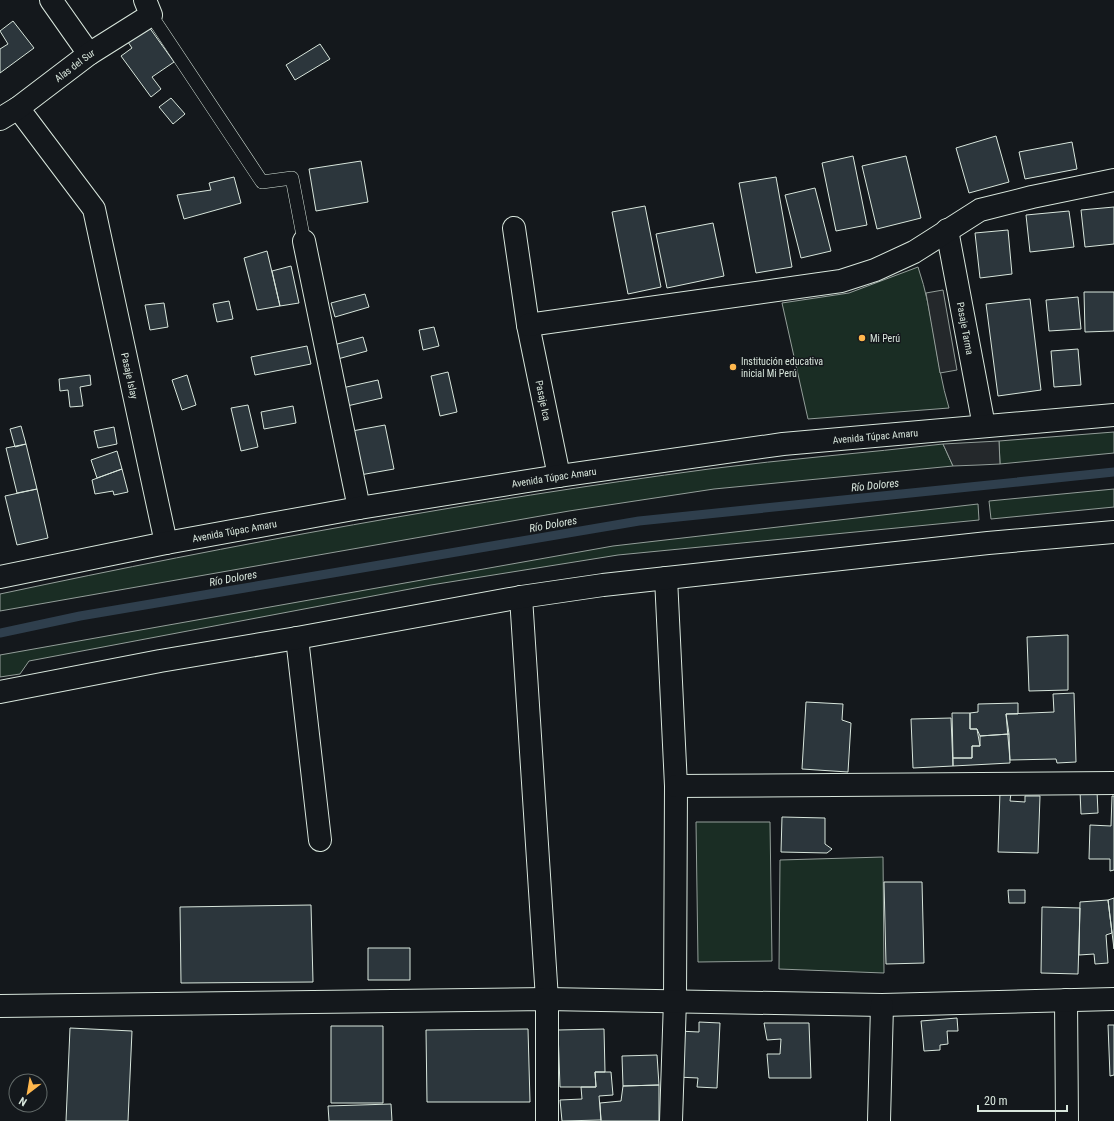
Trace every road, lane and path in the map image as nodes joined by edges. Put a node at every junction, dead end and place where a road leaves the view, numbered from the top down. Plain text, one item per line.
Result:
1 (51, 0) edge
2 (148, 7) edge
3 (89, 54) junction
4 (18, 108) junction
5 (0, 119) edge
6 (1114, 180) edge
7 (514, 228) dead end
8 (948, 230) junction
9 (304, 241) joint
10 (528, 325) junction
11 (1114, 416) edge
12 (984, 426) junction
13 (559, 476) junction
14 (359, 508) junction
15 (1114, 532) edge
16 (166, 543) junction
17 (0, 577) edge
18 (666, 578) junction
19 (521, 597) junction
20 (297, 638) junction
21 (0, 692) edge
22 (1114, 783) edge
23 (676, 786) junction
24 (320, 840) dead end
25 (547, 998) junction
26 (1114, 999) edge
27 (675, 1000) junction
28 (1066, 1000) junction
29 (882, 1005) junction
30 (0, 1006) edge
31 (547, 1121) edge
32 (671, 1121) edge
33 (879, 1121) edge
34 (1067, 1121) edge

1 - 3 street
2 - 3 street, Alas del Sur
2 - 9 lane
3 - 4 street, Alas del Sur
4 - 5 street, Alas del Sur
4 - 16 street, Pasaje Islay
6 - 8 street
7 - 10 street, Pasaje Ica
8 - 10 street
8 - 12 street, Pasaje Tarma
9 - 14 street
10 - 13 street, Pasaje Ica
11 - 12 street, Avenida Túpac Amaru
12 - 13 street, Avenida Túpac Amaru
13 - 14 street, Avenida Túpac Amaru
14 - 16 street, Avenida Túpac Amaru
15 - 18 street
16 - 17 street, Avenida Túpac Amaru
18 - 19 street
18 - 23 street
19 - 20 street
19 - 25 street
20 - 21 street
20 - 24 street
22 - 23 street
23 - 27 street
25 - 27 street
25 - 30 street
25 - 31 street
26 - 28 street
27 - 29 street
27 - 32 street
28 - 29 street
28 - 34 street
29 - 33 street

